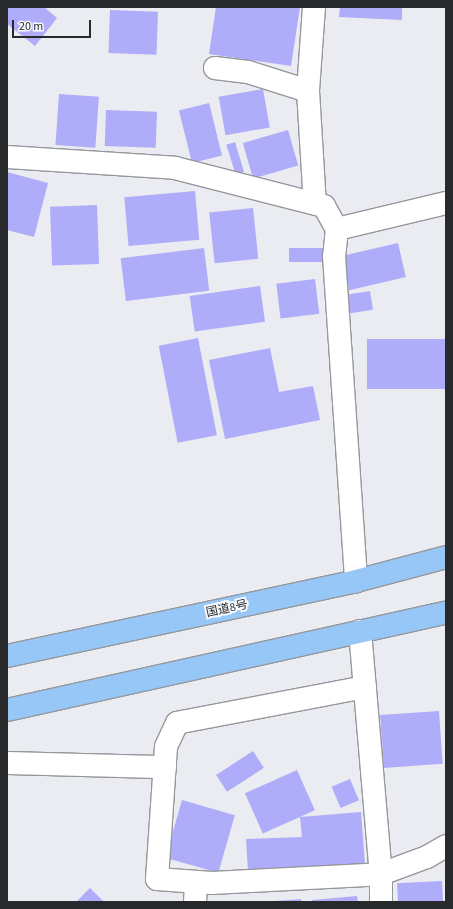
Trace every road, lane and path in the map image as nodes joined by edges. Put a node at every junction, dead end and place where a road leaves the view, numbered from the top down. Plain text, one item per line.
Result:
1 (314, 7) edge
2 (215, 68) dead end
3 (308, 91) junction
4 (7, 157) edge
5 (446, 203) edge
6 (315, 204) junction
7 (337, 229) junction
8 (446, 557) edge
9 (356, 581) junction
10 (446, 613) edge
11 (360, 632) junction
12 (7, 656) edge
13 (365, 687) junction
14 (7, 710) edge
15 (7, 763) edge
16 (165, 767) junction
17 (446, 846) edge
18 (381, 874) junction
19 (195, 892) edge
20 (381, 902) edge

1 - 3 street
2 - 3 street
3 - 6 street
4 - 6 street
5 - 7 street
6 - 7 street
7 - 9 street
8 - 9 highway, 国道8号
9 - 12 highway, 国道8号
10 - 11 highway
11 - 13 street
11 - 14 highway
13 - 16 street
13 - 18 street
15 - 16 street
16 - 19 street
17 - 18 street
18 - 19 street
18 - 20 street

